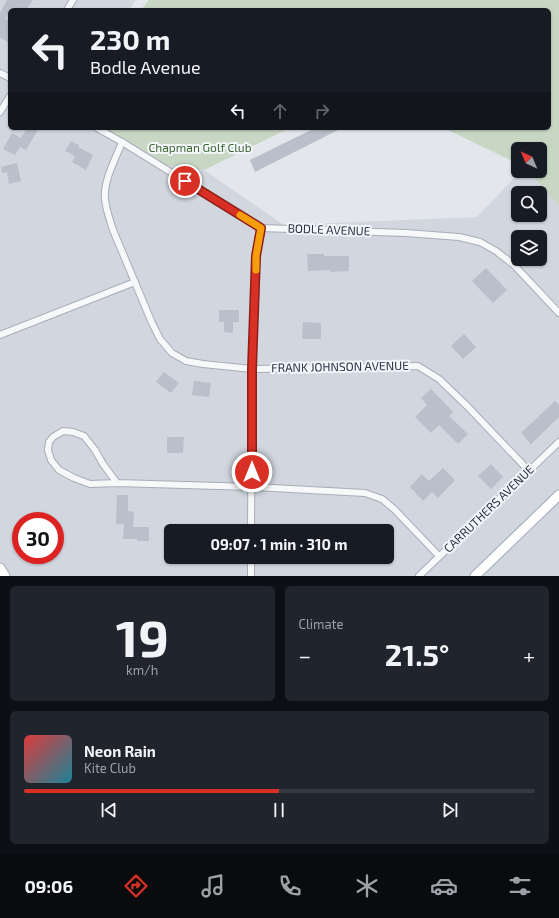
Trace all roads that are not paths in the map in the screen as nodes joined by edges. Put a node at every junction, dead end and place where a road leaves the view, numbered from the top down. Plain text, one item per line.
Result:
1 (8, 99) edge
2 (0, 112) edge
3 (101, 130) edge
4 (122, 142) junction
5 (261, 228) junction
6 (135, 282) junction
7 (559, 313) edge
8 (0, 335) edge
9 (252, 369) junction
10 (559, 442) edge
11 (529, 471) junction
12 (117, 483) junction
13 (252, 487) junction
14 (559, 495) edge
15 (251, 524) edge
16 (439, 556) junction
17 (251, 564) edge
18 (0, 568) edge
19 (5, 576) edge
20 (251, 576) edge
21 (419, 576) edge
22 (475, 576) edge

1 - 2 street
3 - 4 street, BODLE AVENUE
4 - 5 street, BODLE AVENUE
4 - 6 street, FRANK JOHNSON AVENUE
5 - 7 street, BODLE AVENUE
5 - 9 street
6 - 8 street
6 - 9 street, FRANK JOHNSON AVENUE
9 - 11 street, FRANK JOHNSON AVENUE
9 - 13 street
10 - 11 street, CARRUTHERS AVENUE
11 - 16 street, CARRUTHERS AVENUE
12 - 12 street
12 - 13 street
13 - 15 street
13 - 16 street
14 - 22 main road
16 - 21 street, CARRUTHERS AVENUE
17 - 20 street
18 - 19 main road

